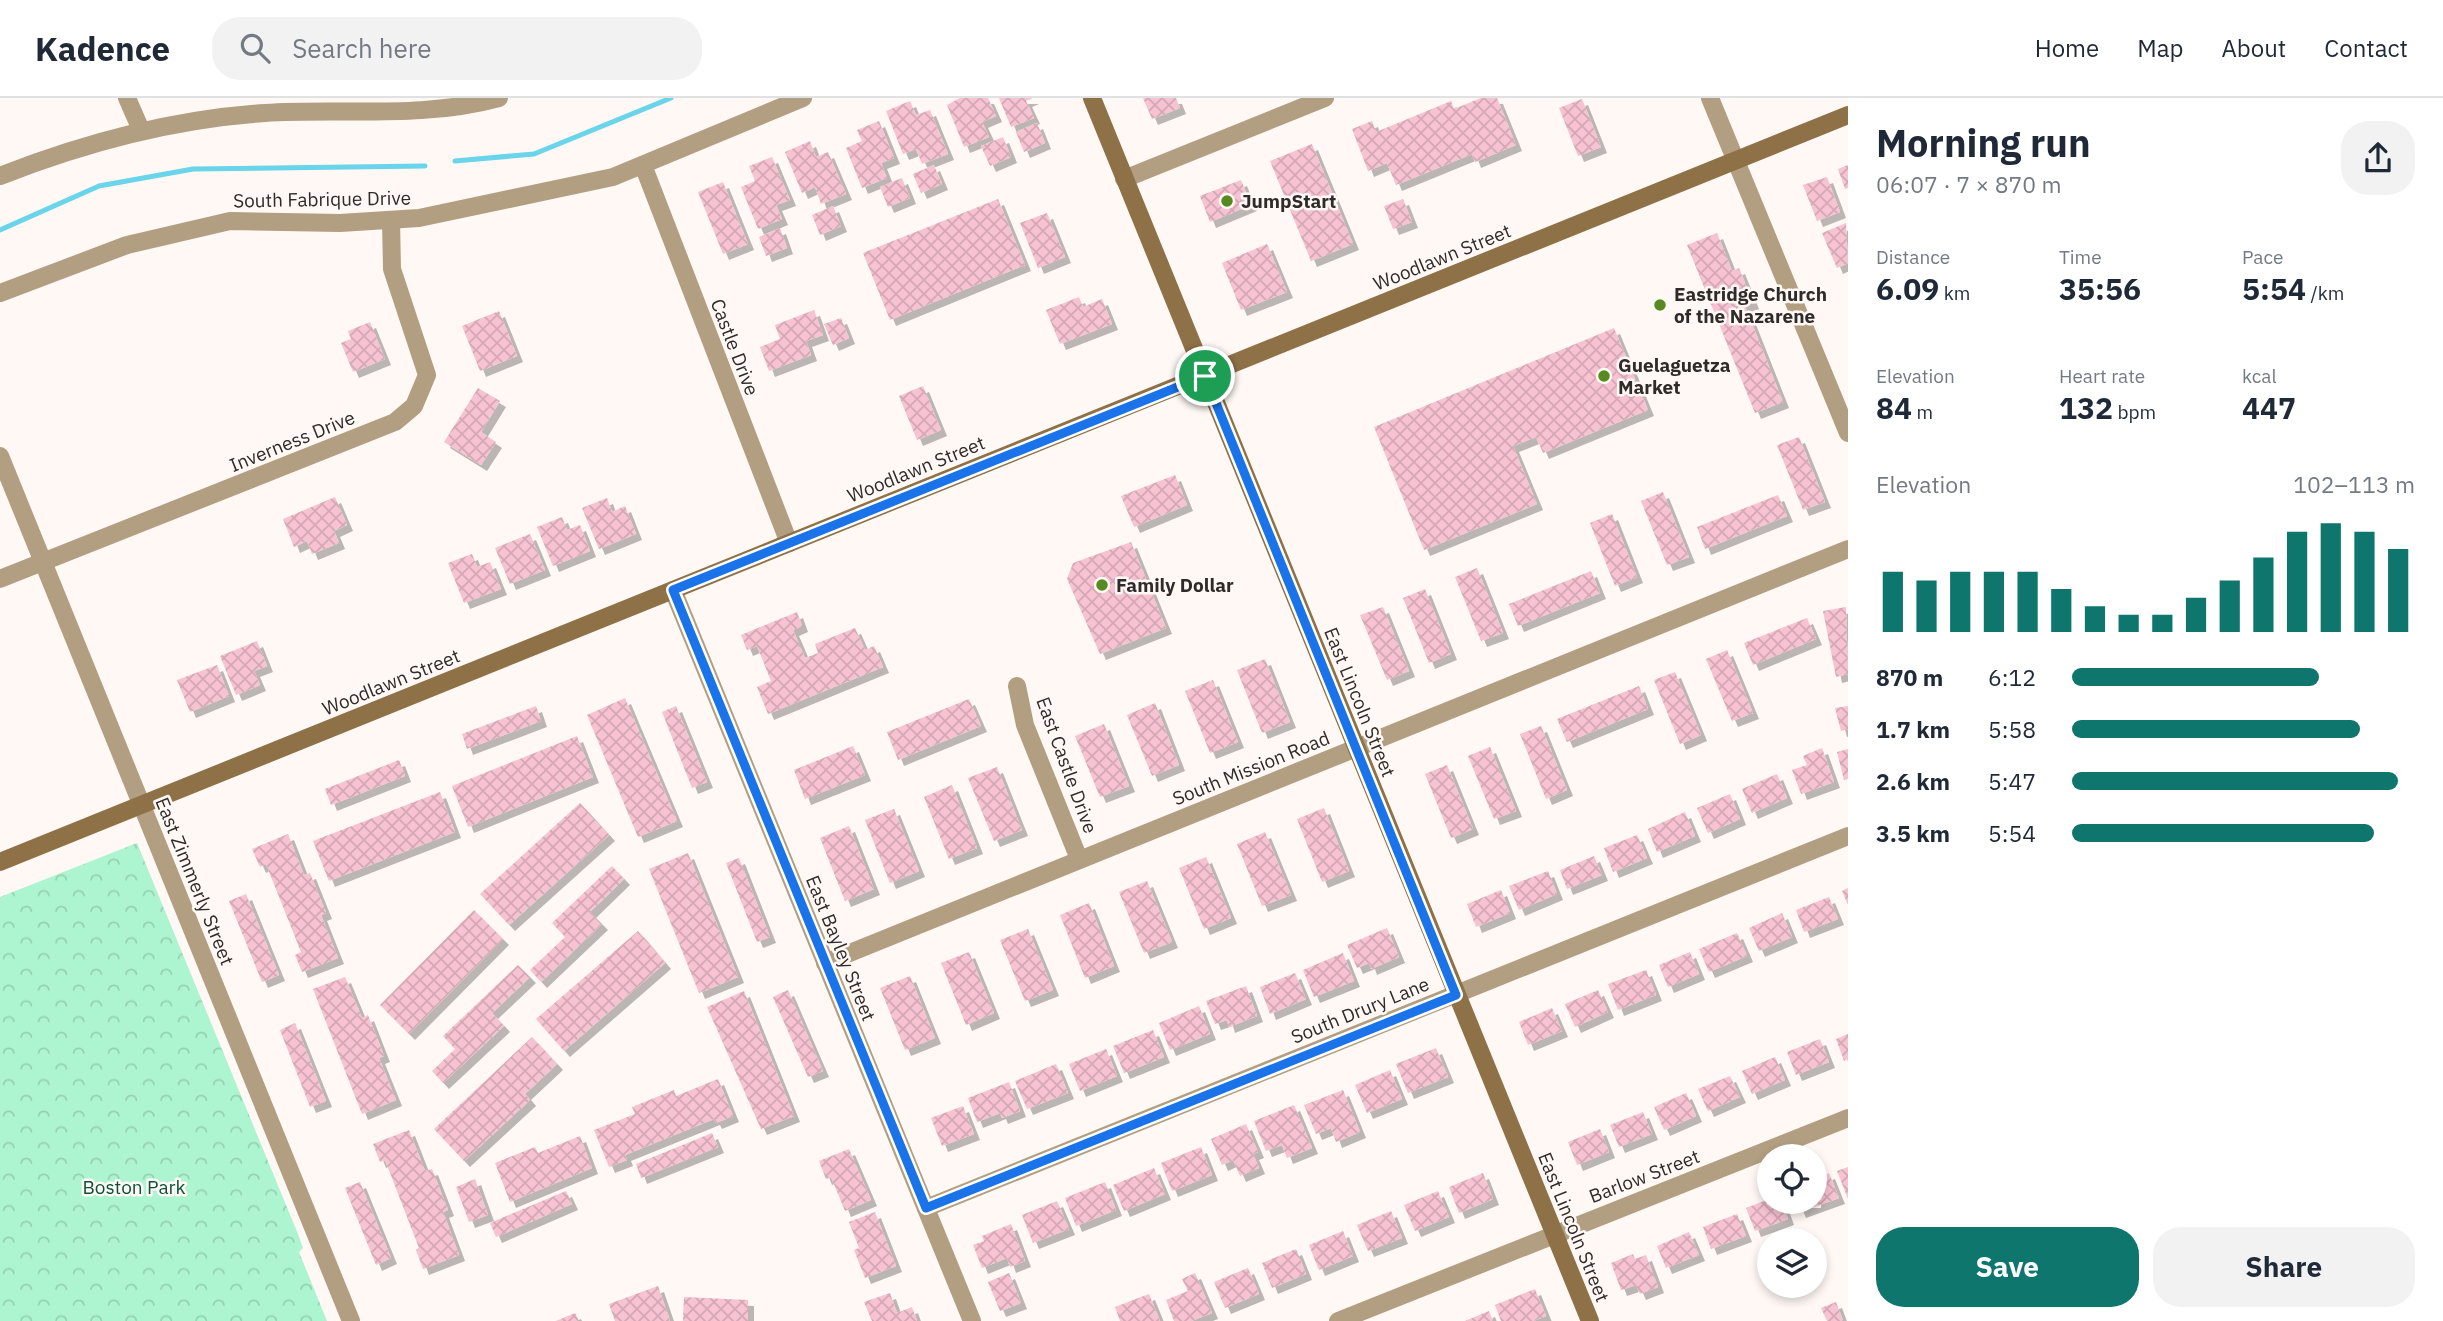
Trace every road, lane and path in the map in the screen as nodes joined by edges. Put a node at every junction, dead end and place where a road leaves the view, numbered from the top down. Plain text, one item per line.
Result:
1 (127, 98) edge
2 (499, 98) edge
3 (803, 98) edge
4 (1092, 98) edge
5 (1325, 98) edge
6 (1710, 98) edge
7 (399, 105) edge
8 (1848, 115) edge
9 (141, 130) junction
10 (1737, 159) junction
11 (643, 165) junction
12 (0, 176) edge
13 (1124, 179) junction
14 (391, 220) junction
15 (0, 293) edge
16 (1205, 376) junction
17 (1848, 433) edge
18 (0, 456) edge
19 (789, 543) junction
20 (1848, 549) edge
21 (43, 564) junction
22 (0, 579) edge
23 (673, 590) junction
24 (1017, 686) dead end
25 (1357, 749) junction
26 (141, 805) junction
27 (1848, 836) edge
28 (1079, 859) junction
29 (0, 862) edge
30 (825, 963) junction
31 (1456, 995) junction
32 (1848, 1118) edge
33 (926, 1208) junction
34 (1555, 1234) junction
35 (351, 1321) edge
36 (972, 1321) edge
37 (1338, 1321) edge
38 (1590, 1321) edge

1 - 9 street
2 - 7 street
3 - 11 street, South Fabrique Drive
4 - 13 street, East Lincoln Street
5 - 13 street
6 - 10 street
7 - 9 street
8 - 10 street, Woodlawn Street
9 - 12 street
10 - 16 street, Woodlawn Street
10 - 17 street
11 - 14 street, South Fabrique Drive
11 - 19 street, Castle Drive
13 - 16 street, East Lincoln Street
14 - 15 street, South Fabrique Drive
14 - 21 street, Inverness Drive
16 - 19 street, Woodlawn Street
16 - 25 street, East Lincoln Street
18 - 21 street, East Zimmerly Street
19 - 23 street, Woodlawn Street
20 - 25 street, South Mission Road
21 - 22 street, Inverness Drive
21 - 26 street, East Zimmerly Street
23 - 26 street, Woodlawn Street
23 - 30 street, East Bayley Street
24 - 28 street, East Castle Drive
25 - 28 street, South Mission Road
25 - 31 street, East Lincoln Street
26 - 29 street, Woodlawn Street
26 - 35 street, East Zimmerly Street
27 - 31 street, South Drury Lane
28 - 30 street, South Mission Road
30 - 33 street, East Bayley Street
31 - 33 street, South Drury Lane
31 - 34 street, East Lincoln Street
32 - 34 street, Barlow Street
33 - 36 street, East Bayley Street
34 - 37 street, Barlow Street
34 - 38 street, East Lincoln Street

